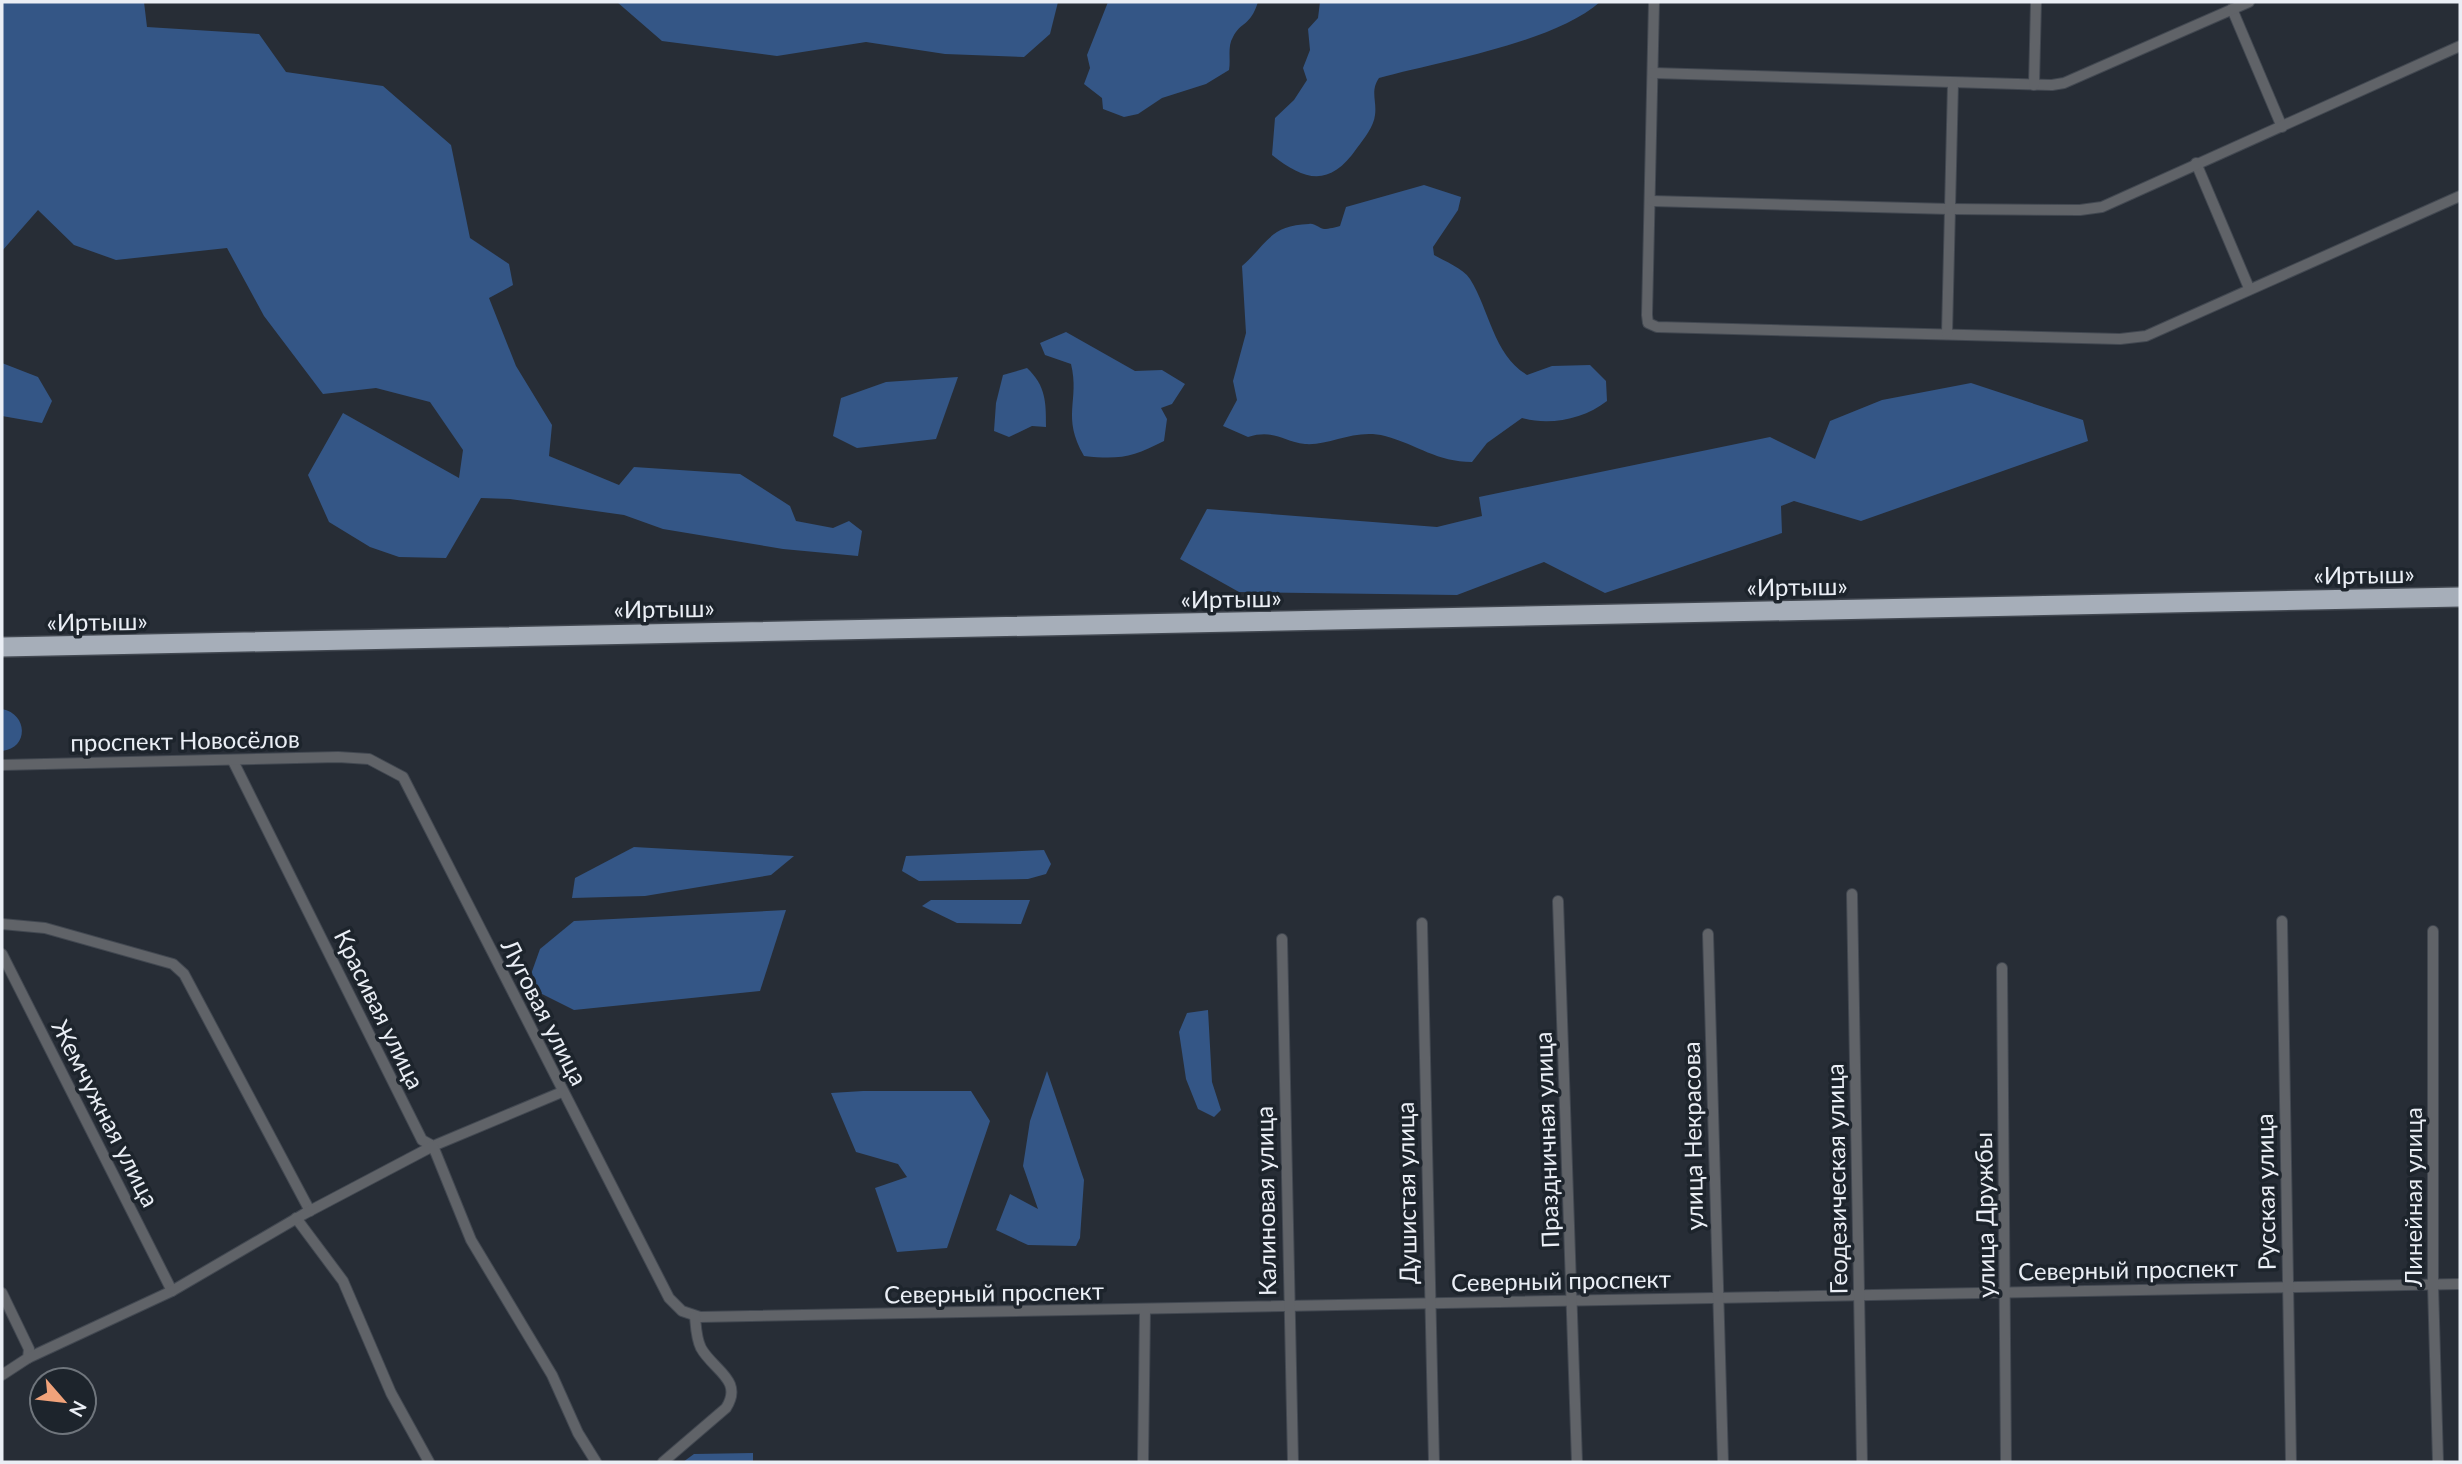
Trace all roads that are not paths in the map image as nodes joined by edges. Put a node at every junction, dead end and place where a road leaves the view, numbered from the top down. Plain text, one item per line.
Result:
1 (1654, 2) edge
2 (2036, 2) edge
3 (2249, 2) edge
4 (2232, 9) junction
5 (2460, 46) edge
6 (1653, 73) junction
7 (1953, 83) junction
8 (2034, 85) junction
9 (2282, 127) junction
10 (2196, 163) junction
11 (2460, 196) edge
12 (1652, 201) junction
13 (1950, 209) junction
14 (2249, 288) junction
15 (1947, 334) junction
16 (2460, 597) edge
17 (2, 647) edge
18 (369, 759) joint
19 (233, 761) junction
20 (2, 765) edge
21 (1852, 894) dead end
22 (1558, 901) dead end
23 (2282, 921) dead end
24 (1422, 923) dead end
25 (2, 924) edge
26 (2433, 932) dead end
27 (1708, 934) dead end
28 (1282, 939) dead end
29 (2, 954) edge
30 (2002, 968) dead end
31 (562, 1092) junction
32 (433, 1146) junction
33 (310, 1211) junction
34 (296, 1218) junction
35 (2460, 1284) edge
36 (2433, 1285) junction
37 (2287, 1288) junction
38 (172, 1291) junction
39 (2007, 1292) junction
40 (2, 1293) edge
41 (1860, 1296) junction
42 (1718, 1299) junction
43 (1572, 1301) junction
44 (1429, 1303) junction
45 (1288, 1306) junction
46 (1145, 1310) junction
47 (695, 1316) junction
48 (28, 1358) junction
49 (2, 1375) edge
50 (429, 1462) edge
51 (596, 1462) edge
52 (663, 1462) edge
53 (1143, 1462) edge
54 (1293, 1462) edge
55 (1434, 1462) edge
56 (1577, 1462) edge
57 (1723, 1462) edge
58 (1862, 1462) edge
59 (2006, 1462) edge
60 (2291, 1462) edge
61 (2438, 1462) edge

1 - 6 street
2 - 8 street
3 - 4 street
4 - 8 street
4 - 9 street
5 - 9 street
6 - 7 street
6 - 12 street
7 - 8 street
7 - 13 street
9 - 10 street
10 - 13 street
10 - 14 street
11 - 14 street
12 - 13 street
12 - 15 street
13 - 15 street
14 - 15 street
16 - 17 highway, «Иртыш»
18 - 19 street, проспект Новосёлов
18 - 31 street, Луговая улица
19 - 20 street, проспект Новосёлов
19 - 32 street, Красивая улица
21 - 41 street, Геодезическая улица
22 - 43 street, Праздничная улица
23 - 37 street, Русская улица
24 - 44 street, Душистая улица
25 - 33 street
26 - 36 street, Линейная улица
27 - 42 street, улица Некрасова
28 - 45 street, Калиновая улица
29 - 38 street, Жемчужная улица
30 - 39 street, улица Дружбы
31 - 32 street
31 - 47 street, Луговая улица
32 - 33 street
32 - 51 street, Красивая улица
33 - 34 street
34 - 38 street
34 - 50 street
35 - 36 street, Северный проспект
36 - 37 street, Северный проспект
36 - 61 street, Линейная улица
37 - 39 street, Северный проспект
37 - 60 street, Русская улица
38 - 48 street
39 - 41 street, Северный проспект
39 - 59 street, улица Дружбы
40 - 48 street
41 - 42 street, Северный проспект
41 - 58 street, Геодезическая улица
42 - 43 street, Северный проспект
42 - 57 street, улица Некрасова
43 - 44 street, Северный проспект
43 - 56 street, Праздничная улица
44 - 45 street, Северный проспект
44 - 55 street, Душистая улица
45 - 46 street, Северный проспект
45 - 54 street, Калиновая улица
46 - 47 street, Северный проспект
46 - 53 street
47 - 52 street
48 - 49 street

